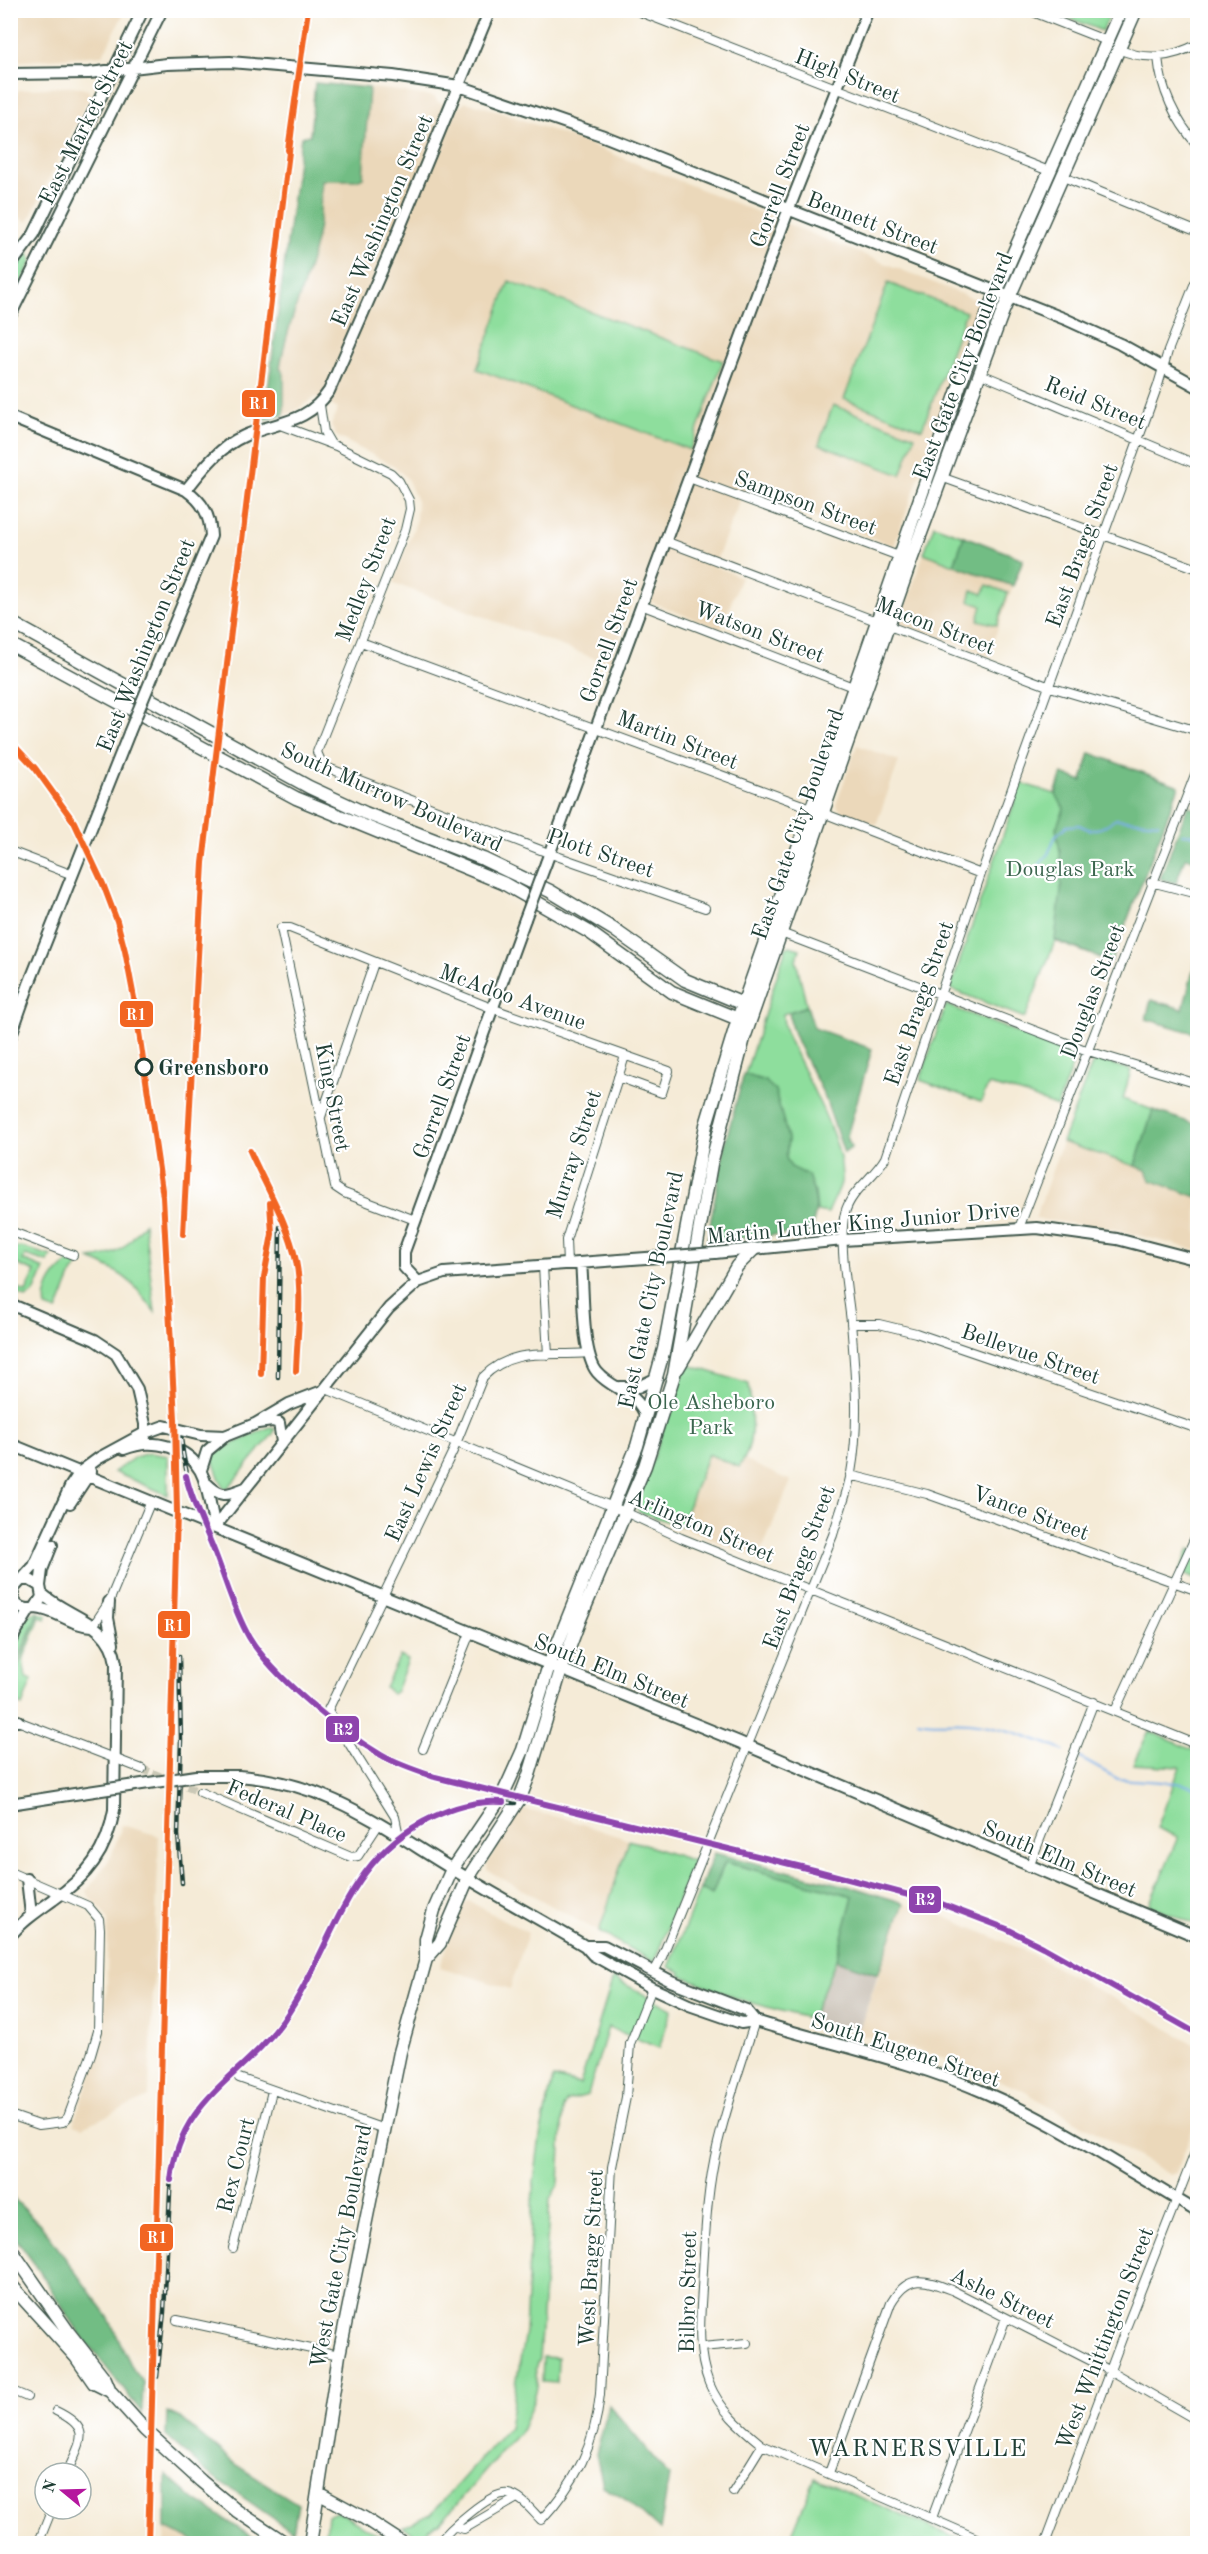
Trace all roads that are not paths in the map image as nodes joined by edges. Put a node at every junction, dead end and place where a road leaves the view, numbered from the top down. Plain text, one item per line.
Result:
1 (143, 10) edge
2 (162, 10) edge
3 (490, 10) edge
4 (635, 10) edge
5 (868, 10) edge
6 (1028, 10) edge
7 (1121, 10) edge
8 (1136, 10) edge
9 (1107, 41) junction
10 (1197, 44) edge
11 (1118, 49) junction
12 (1158, 57) junction
13 (134, 68) junction
14 (113, 70) junction
15 (10, 74) edge
16 (459, 86) junction
17 (837, 89) junction
18 (1197, 146) edge
19 (1055, 174) junction
20 (788, 211) junction
21 (1197, 232) edge
22 (34, 234) junction
23 (39, 259) junction
24 (10, 266) edge
25 (1197, 275) edge
26 (996, 292) junction
27 (1008, 297) junction
28 (10, 316) edge
29 (1163, 368) junction
30 (981, 374) junction
31 (1197, 387) edge
32 (320, 405) junction
33 (10, 417) edge
34 (280, 425) junction
35 (1138, 439) junction
36 (331, 444) junction
37 (1197, 465) edge
38 (941, 477) junction
39 (689, 478) junction
40 (186, 490) junction
41 (1105, 535) junction
42 (664, 541) junction
43 (905, 558) junction
44 (1197, 569) edge
45 (641, 605) junction
46 (10, 622) edge
47 (882, 624) junction
48 (361, 642) junction
49 (10, 644) edge
50 (1050, 687) junction
51 (859, 689) junction
52 (597, 728) junction
53 (1197, 731) edge
54 (320, 762) joint
55 (1197, 767) edge
56 (817, 811) junction
57 (10, 851) edge
58 (548, 859) junction
59 (73, 874) junction
60 (981, 874) junction
61 (1152, 882) junction
62 (1197, 894) edge
63 (705, 908) dead end
64 (280, 928) joint
65 (782, 933) junction
66 (374, 963) junction
67 (939, 994) junction
68 (749, 1006) junction
69 (494, 1009) junction
70 (744, 1021) junction
71 (11, 1034) edge
72 (1088, 1051) junction
73 (626, 1056) junction
74 (618, 1077) junction
75 (1197, 1084) edge
76 (321, 1118) junction
77 (415, 1220) junction
78 (1019, 1228) junction
79 (10, 1231) edge
80 (843, 1240) junction
81 (754, 1249) junction
82 (73, 1254) dead end
83 (1197, 1260) edge
84 (581, 1263) junction
85 (567, 1264) junction
86 (543, 1266) junction
87 (418, 1282) junction
88 (10, 1304) edge
89 (851, 1324) junction
90 (588, 1353) junction
91 (548, 1355) junction
92 (674, 1375) junction
93 (657, 1378) junction
94 (619, 1387) junction
95 (326, 1389) junction
96 (646, 1417) junction
97 (255, 1424) junction
98 (1197, 1429) edge
99 (225, 1437) junction
100 (145, 1438) junction
101 (282, 1442) junction
102 (10, 1444) edge
103 (456, 1444) junction
104 (201, 1470) junction
105 (83, 1474) junction
106 (850, 1475) junction
107 (205, 1482) junction
108 (245, 1488) junction
109 (151, 1501) junction
110 (613, 1507) junction
111 (625, 1512) junction
112 (215, 1527) junction
113 (1197, 1531) edge
114 (16, 1581) edge
115 (1173, 1582) junction
116 (811, 1589) junction
117 (41, 1590) junction
118 (1197, 1591) edge
119 (383, 1598) junction
120 (13, 1599) edge
121 (110, 1602) junction
122 (32, 1609) junction
123 (10, 1624) edge
124 (93, 1626) junction
125 (470, 1633) junction
126 (10, 1645) edge
127 (114, 1650) junction
128 (555, 1668) junction
129 (1094, 1702) junction
130 (1115, 1711) junction
131 (13, 1720) edge
132 (1197, 1745) edge
133 (748, 1746) junction
134 (423, 1749) dead end
135 (115, 1759) junction
136 (141, 1769) tunnel mouth
137 (200, 1792) tunnel mouth
138 (10, 1804) edge
139 (380, 1824) junction
140 (399, 1836) junction
141 (1029, 1867) junction
142 (452, 1869) junction
143 (10, 1872) edge
144 (468, 1878) junction
145 (27, 1879) junction
146 (61, 1895) junction
147 (31, 1916) junction
148 (10, 1936) edge
149 (1197, 1937) edge
150 (585, 1946) junction
151 (426, 1959) junction
152 (654, 1972) junction
153 (652, 1988) junction
154 (755, 2021) junction
155 (239, 2079) dead end
156 (272, 2091) junction
157 (10, 2115) edge
158 (384, 2129) junction
159 (1197, 2145) edge
160 (1176, 2199) junction
161 (1197, 2212) edge
162 (10, 2248) edge
163 (233, 2248) dead end
164 (10, 2284) edge
165 (1006, 2319) junction
166 (177, 2320) dead end
167 (747, 2343) dead end
168 (701, 2347) junction
169 (339, 2355) junction
170 (1109, 2370) junction
171 (10, 2390) edge
172 (111, 2393) junction
173 (27, 2397) dead end
174 (56, 2411) dead end
175 (1197, 2421) edge
176 (762, 2445) junction
177 (72, 2461) edge
178 (829, 2473) junction
179 (733, 2492) dead end
180 (318, 2493) junction
181 (517, 2498) junction
182 (478, 2507) junction
183 (486, 2517) junction
184 (932, 2518) junction
185 (47, 2521) edge
186 (456, 2527) junction
187 (283, 2541) edge
188 (38, 2544) edge
189 (310, 2544) edge
190 (404, 2544) edge
191 (438, 2544) edge
192 (990, 2544) edge
193 (1045, 2544) edge

1 - 14 main road, East Market Street
2 - 13 main road, East Market Street
3 - 16 main road, East Washington Street
4 - 17 street, High Street
5 - 17 main road, Gorrell Street
6 - 9 street
7 - 9 main road, East Gate City Boulevard
8 - 11 main road, East Gate City Boulevard
9 - 19 main road, East Gate City Boulevard
10 - 12 street
11 - 12 street
11 - 19 main road, East Gate City Boulevard
12 - 18 street
13 - 14 main road, Bennett Street
13 - 16 main road, Bennett Street
13 - 23 main road, East Market Street
14 - 15 main road, Bennett Street
14 - 22 main road, East Market Street
16 - 20 main road, Bennett Street
16 - 32 main road, East Washington Street
17 - 19 street, High Street
17 - 20 main road, Gorrell Street
19 - 21 street, High Street
19 - 26 main road, East Gate City Boulevard
19 - 27 main road, East Gate City Boulevard
20 - 26 main road, Bennett Street
20 - 39 main road, Gorrell Street
22 - 23 main road
22 - 24 main road, East Market Street
23 - 28 main road, East Market Street
25 - 29 street, East Bragg Street
26 - 27 main road, Bennett Street
26 - 43 main road, East Gate City Boulevard
27 - 29 main road, Bennett Street
27 - 30 main road, East Gate City Boulevard
29 - 31 main road, Bennett Street
29 - 35 street, East Bragg Street
30 - 35 street, Reid Street
30 - 38 main road, East Gate City Boulevard
32 - 34 main road
32 - 36 street
33 - 40 main road
34 - 36 street, Medley Street
34 - 40 main road
35 - 37 street, Reid Street
35 - 41 street, East Bragg Street
36 - 48 street, Medley Street
38 - 41 street
38 - 43 main road, East Gate City Boulevard
39 - 42 main road, Gorrell Street
39 - 43 street, Sampson Street
40 - 59 main road, East Washington Street, bridge
41 - 44 street
41 - 50 street, East Bragg Street
42 - 45 main road, Gorrell Street
42 - 47 street, Macon Street
43 - 47 main road, East Gate City Boulevard
45 - 51 street, Watson Street
45 - 52 main road, Gorrell Street
46 - 68 main road, South Murrow Boulevard
47 - 50 street, Macon Street
47 - 51 main road, East Gate City Boulevard
48 - 52 street, Martin Street
48 - 54 street, Medley Street
49 - 70 main road, South Murrow Boulevard
50 - 53 street, Macon Street
50 - 60 street, East Bragg Street
51 - 56 main road, East Gate City Boulevard
52 - 56 street, Martin Street
52 - 58 main road, Gorrell Street
54 - 58 street, Plott Street
55 - 61 street, Douglas Street
56 - 60 street, Martin Street
56 - 65 main road, East Gate City Boulevard
56 - 68 main road, East Gate City Boulevard
57 - 59 street
58 - 63 street, Plott Street
58 - 69 main road, Gorrell Street, bridge
59 - 71 main road, East Washington Street
60 - 67 street, East Bragg Street
61 - 62 street
61 - 72 street, Douglas Street
64 - 66 street, McAdoo Avenue
64 - 76 street, King Street
65 - 67 street
65 - 68 main road, East Gate City Boulevard
66 - 69 street, McAdoo Avenue
66 - 76 street
67 - 72 street
67 - 80 street, East Bragg Street
68 - 70 main road, East Gate City Boulevard
69 - 73 street, McAdoo Avenue
69 - 77 main road, Gorrell Street
70 - 92 main road, East Gate City Boulevard
70 - 93 main road, East Gate City Boulevard
72 - 75 street
72 - 78 street, Douglas Street
73 - 74 street, Murray Street
73 - 74 street, McAdoo Avenue
74 - 85 street, Murray Street
76 - 77 street, King Street
77 - 87 main road, Gorrell Street
78 - 80 main road, Martin Luther King Junior Drive
78 - 83 main road, Martin Luther King Junior Drive
79 - 82 street
80 - 81 main road, Martin Luther King Junior Drive
80 - 89 street, East Bragg Street
81 - 84 main road, Martin Luther King Junior Drive, bridge
81 - 92 main road
84 - 85 main road, Martin Luther King Junior Drive
84 - 90 main road
85 - 86 main road, Martin Luther King Junior Drive
86 - 87 main road, Martin Luther King Junior Drive
86 - 91 street
87 - 95 main road, Martin Luther King Junior Drive
88 - 100 main road
89 - 98 street, Bellevue Street
89 - 106 street, East Bragg Street
90 - 91 street, East Lewis Street
90 - 94 main road
91 - 103 street, East Lewis Street
92 - 111 main road, East Gate City Boulevard
93 - 94 main road
93 - 96 main road, East Gate City Boulevard
94 - 96 main road
95 - 97 main road
95 - 101 main road, Martin Luther King Junior Drive
95 - 103 street, Arlington Street
96 - 110 main road, East Gate City Boulevard
97 - 99 main road
97 - 101 main road
99 - 100 main road
99 - 104 main road
100 - 104 main road
100 - 105 main road
101 - 108 main road, Martin Luther King Junior Drive
102 - 105 main road, South Elm Street
103 - 110 street, Arlington Street
103 - 119 street, East Lewis Street
104 - 107 main road
105 - 109 main road, South Elm Street
105 - 114 main road
105 - 117 main road
106 - 115 street, Vance Street
106 - 116 street, East Bragg Street
107 - 108 main road
107 - 112 main road
108 - 112 main road, Martin Luther King Junior Drive
109 - 112 main road, South Elm Street
109 - 121 street
110 - 111 street, Arlington Street
110 - 128 main road, East Gate City Boulevard
111 - 116 street, Arlington Street
111 - 128 main road, East Gate City Boulevard
112 - 119 main road, South Elm Street
113 - 115 street
114 - 117 main road
114 - 120 main road
115 - 118 street, Vance Street
115 - 130 street
116 - 129 street, Arlington Street
116 - 133 street, East Bragg Street
117 - 122 main road
117 - 124 main road
119 - 125 main road, South Elm Street
119 - 140 street, East Lewis Street
120 - 122 main road
120 - 123 main road
121 - 124 street
121 - 127 main road
122 - 124 main road
122 - 126 main road
124 - 127 main road
125 - 128 main road, South Elm Street
125 - 134 street
127 - 135 main road
128 - 133 main road, South Elm Street
128 - 142 main road, West Gate City Boulevard
128 - 144 main road, West Gate City Boulevard
129 - 130 street, Arlington Street
129 - 141 street
130 - 132 street, Arlington Street
131 - 135 street
133 - 141 main road, South Elm Street
133 - 152 street
135 - 136 street
135 - 146 main road
137 - 139 street, Federal Place
138 - 139 main road, South Eugene Street, bridge
139 - 140 main road, South Eugene Street
140 - 142 main road, South Eugene Street
141 - 149 main road, South Elm Street
142 - 144 main road, South Eugene Street
142 - 151 main road, West Gate City Boulevard
143 - 145 street
144 - 150 main road, South Eugene Street
144 - 151 main road, West Gate City Boulevard
145 - 146 street
145 - 147 main road
146 - 147 main road
146 - 157 street
147 - 148 main road
150 - 152 main road, South Eugene Street
150 - 153 main road, South Eugene Street
151 - 158 main road, West Gate City Boulevard
152 - 154 main road, South Eugene Street
153 - 154 main road, South Eugene Street
153 - 181 street, West Bragg Street
154 - 160 main road, South Eugene Street
154 - 168 street, Bilbro Street
155 - 156 street
156 - 158 street
156 - 163 street, Rex Court
158 - 169 main road, West Gate City Boulevard
159 - 160 street, West Whittington Street
160 - 161 main road, South Eugene Street
160 - 170 street, West Whittington Street
162 - 172 main road
164 - 172 main road
165 - 170 street, Ashe Street
165 - 178 street, Ashe Street
165 - 184 street
166 - 169 street
167 - 168 street
168 - 176 street, Bilbro Street
169 - 180 main road, West Gate City Boulevard
170 - 175 street, Ashe Street
170 - 193 street, West Whittington Street
171 - 173 street
172 - 187 main road
174 - 177 street
176 - 178 street, Bilbro Street
176 - 179 street
178 - 184 street, Bilbro Street
180 - 189 main road, West Gate City Boulevard
180 - 190 main road
181 - 182 street
181 - 183 street
182 - 183 street
182 - 186 street
183 - 186 street
184 - 192 street, Bilbro Street
185 - 188 street
186 - 191 street

